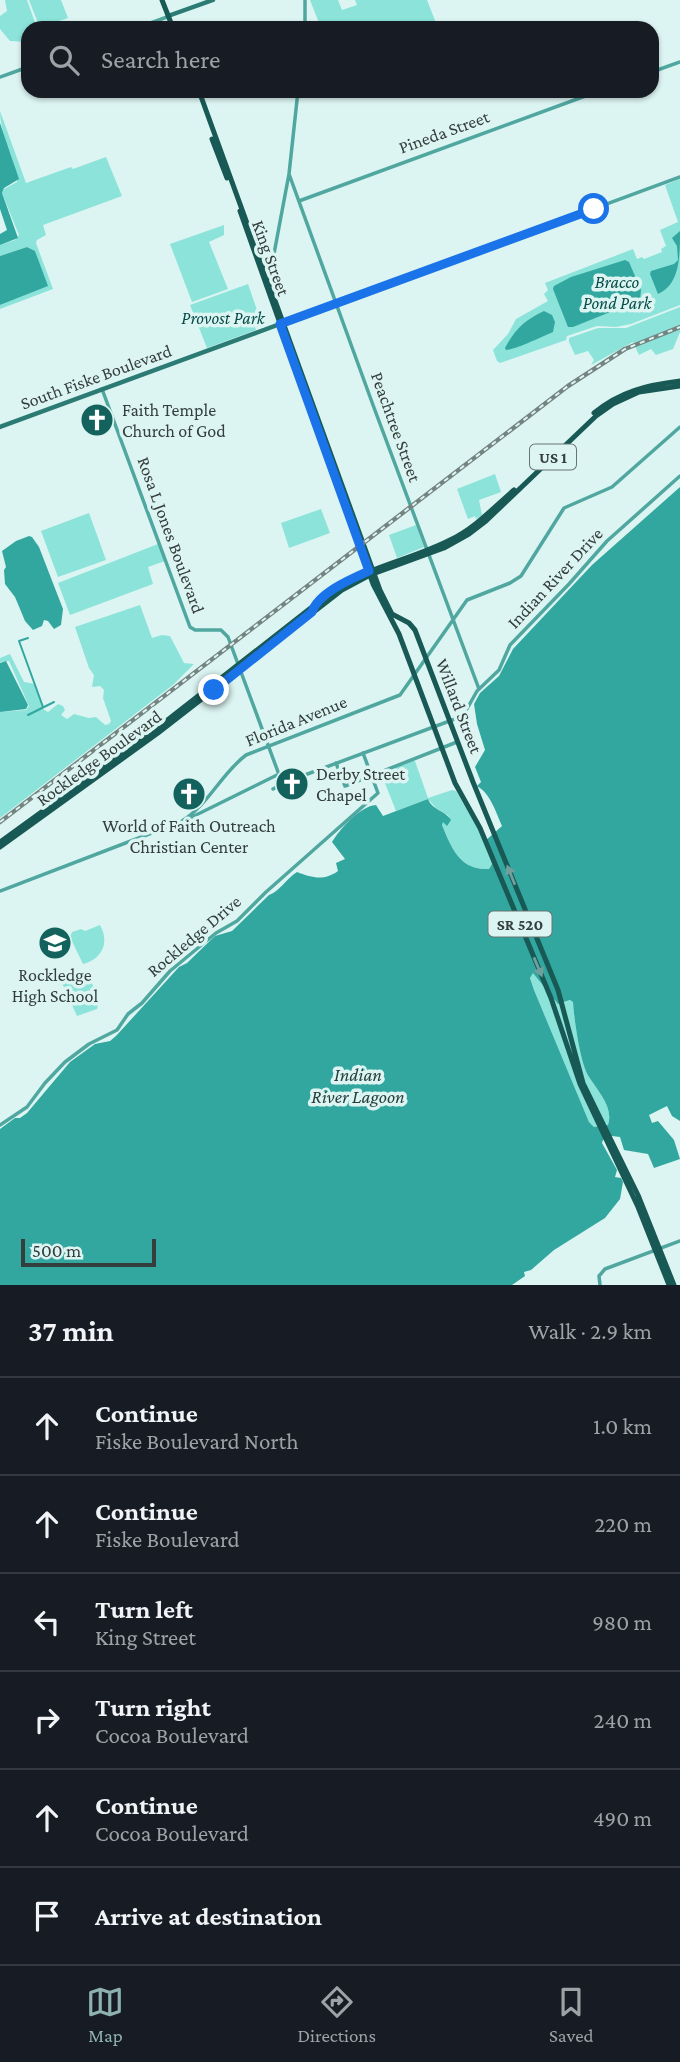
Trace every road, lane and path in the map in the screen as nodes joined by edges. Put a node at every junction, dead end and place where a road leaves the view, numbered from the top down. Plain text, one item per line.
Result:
1 (164, 0) edge
2 (212, 0) edge
3 (305, 0) edge
4 (170, 16) junction
5 (156, 21) edge
6 (172, 21) edge
7 (306, 21) edge
8 (680, 62) edge
9 (21, 70) edge
10 (659, 70) edge
11 (0, 78) edge
12 (200, 98) edge
13 (298, 98) edge
14 (580, 98) edge
15 (204, 110) junction
16 (289, 174) junction
17 (680, 177) edge
18 (293, 185) junction
19 (232, 186) junction
20 (287, 187) junction
21 (299, 201) junction
22 (267, 267) junction
23 (265, 276) junction
24 (336, 302) junction
25 (282, 323) junction
26 (680, 383) edge
27 (662, 386) junction
28 (102, 389) junction
29 (0, 427) edge
30 (680, 427) edge
31 (570, 438) junction
32 (680, 476) edge
33 (338, 479) junction
34 (484, 521) junction
35 (428, 551) junction
36 (371, 573) junction
37 (360, 580) junction
38 (373, 584) junction
39 (315, 604) junction
40 (386, 604) joint
41 (450, 610) junction
42 (459, 611) junction
43 (312, 612) junction
44 (453, 619) junction
45 (289, 627) junction
46 (426, 657) junction
47 (239, 667) junction
48 (414, 675) junction
49 (213, 687) junction
50 (479, 689) junction
51 (201, 694) junction
52 (198, 702) junction
53 (450, 721) junction
54 (434, 727) junction
55 (459, 742) junction
56 (268, 745) junction
57 (441, 746) junction
58 (363, 753) junction
59 (114, 760) junction
60 (336, 763) junction
61 (111, 767) junction
62 (371, 775) junction
63 (279, 778) junction
64 (273, 784) junction
65 (196, 812) junction
66 (202, 814) junction
67 (33, 818) junction
68 (182, 821) junction
69 (22, 826) junction
70 (30, 826) junction
71 (19, 833) junction
72 (0, 842) edge
73 (0, 847) edge
74 (0, 891) edge
75 (600, 1121) junction
76 (0, 1125) edge
77 (608, 1139) junction
78 (623, 1174) junction
79 (638, 1195) junction
80 (680, 1241) edge
81 (658, 1251) junction
82 (600, 1285) edge
83 (669, 1285) edge
84 (674, 1285) edge

1 - 4 main road
2 - 4 main road
3 - 7 street
4 - 5 street
4 - 6 main road
8 - 10 street
9 - 11 street
12 - 15 main road, King Street / SR 520
13 - 16 street
14 - 21 street, Pineda Street
15 - 19 main road, King Street / SR 520
15 - 19 main road, King Street / SR 520
16 - 18 street, Peachtree Street
16 - 20 street
17 - 24 street
18 - 20 street
18 - 21 street, Peachtree Street
19 - 22 main road, King Street / SR 520
19 - 23 main road, King Street / SR 520
20 - 22 street
21 - 24 street, Peachtree Street
22 - 23 main road, King Street / SR 520
23 - 25 main road, King Street / SR 520
24 - 25 street
24 - 35 street, Peachtree Street
25 - 28 main road, South Fiske Boulevard
25 - 33 main road, King Street / SR 520
25 - 33 main road, King Street / SR 520
26 - 27 main road, US 1
27 - 31 main road, US 1
27 - 31 main road, US 1
28 - 29 main road, South Fiske Boulevard
28 - 47 street, Rosa L Jones Boulevard
30 - 42 street
31 - 34 main road, US 1
31 - 34 main road, US 1
32 - 50 street, Indian River Drive
33 - 36 main road, King Street / SR 520
33 - 36 main road, King Street / SR 520
34 - 35 main road, US 1
35 - 36 main road, US 1
35 - 41 street, Peachtree Street
36 - 37 main road, US 1
36 - 38 main road, King Street / SR 520
36 - 39 main road, US 1
36 - 40 main road, King Street / SR 520
37 - 38 main road
37 - 43 main road, US 1
38 - 48 main road, King Street / SR 520
39 - 43 main road
39 - 45 main road, US 1
40 - 46 main road, Willard Street / SR 520
41 - 42 street
41 - 44 street, Peachtree Street
42 - 44 street
43 - 45 main road, US 1
44 - 46 street
44 - 50 street, Peachtree Street
45 - 47 main road, US 1
46 - 48 street
46 - 53 main road, Willard Street / SR 520
47 - 49 main road, US 1
47 - 56 street, Rosa L Jones Boulevard
48 - 54 main road, King Street / SR 520
48 - 56 street, Florida Avenue
49 - 51 main road, Rockledge Boulevard / US 1
49 - 52 main road, Rockledge Boulevard / US 1
50 - 53 street, Indian River Drive
51 - 52 main road
51 - 59 main road, Rockledge Boulevard / US 1
52 - 61 main road, Rockledge Boulevard / US 1
53 - 54 street
53 - 55 main road, Willard Street / SR 520
54 - 57 main road, SR 520
54 - 58 street
55 - 57 street
75 -> 55 main road, Willard Street / SR 520
56 - 63 street, Rosa L Jones Boulevard
56 - 65 street, Florida Avenue
57 - 62 street
57 -> 75 main road, SR 520
58 - 60 street
58 - 62 street
59 - 61 main road
59 - 67 main road, Rockledge Boulevard / US 1
60 - 62 street
60 - 63 street
61 - 70 main road, Rockledge Boulevard / US 1
62 - 76 street, Rockledge Drive
63 - 64 street
63 - 64 street
64 - 66 street
65 - 66 street
65 - 68 street, Florida Avenue
66 - 68 street
67 - 69 main road, Rockledge Boulevard / US 1
67 - 70 main road
68 - 74 street
69 - 71 main road
69 - 72 main road, Rockledge Boulevard / US 1
70 - 71 main road, Rockledge Boulevard / US 1
71 - 73 main road, Rockledge Boulevard / US 1
75 - 77 main road, SR 520
77 - 78 main road, SR 520
77 - 79 main road, SR 520
78 - 79 main road
78 - 81 main road, SR 520
79 - 81 main road, SR 520
80 - 81 street
81 - 82 street
81 - 83 main road, SR 520
81 - 84 main road, SR 520

